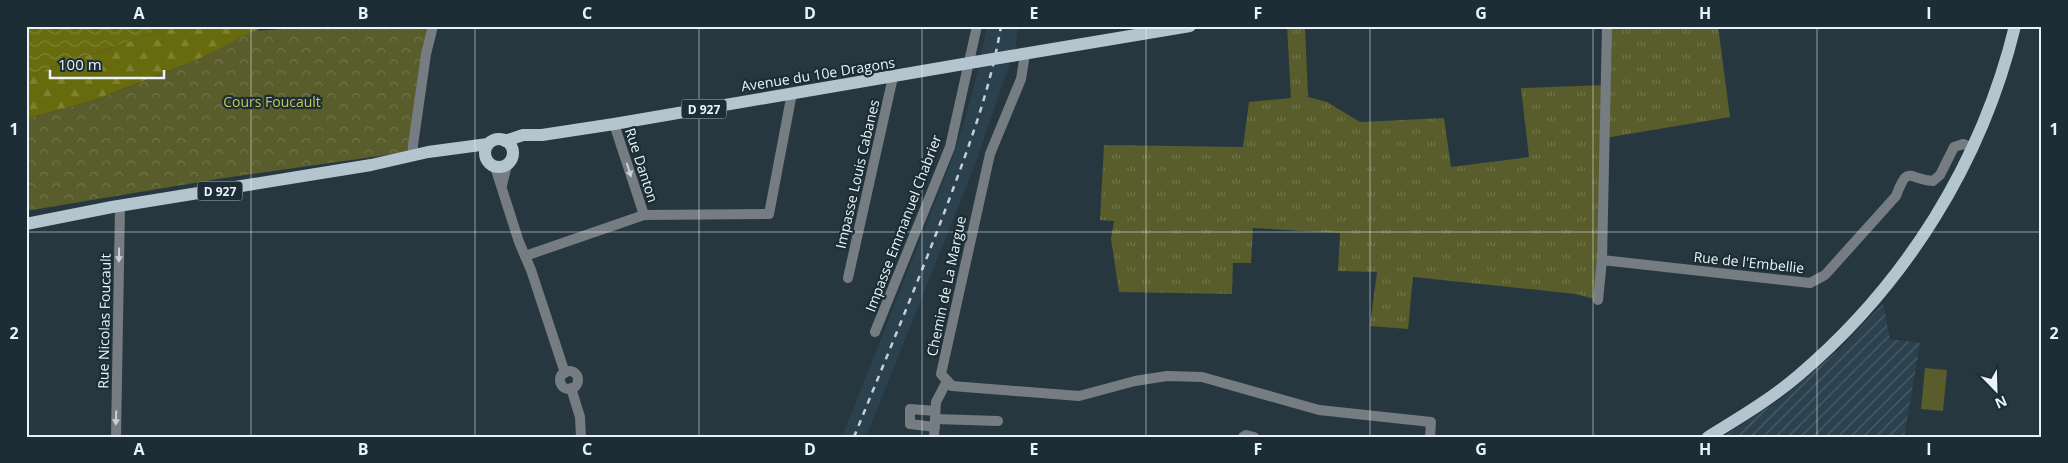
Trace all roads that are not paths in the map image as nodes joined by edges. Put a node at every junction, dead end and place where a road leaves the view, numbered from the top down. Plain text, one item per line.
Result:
1 (432, 26) edge
2 (977, 26) edge
3 (1190, 26) edge
4 (1607, 26) edge
5 (2015, 26) edge
6 (1025, 54) junction
7 (971, 63) junction
8 (893, 77) junction
9 (792, 93) junction
10 (614, 124) junction
11 (528, 136) junction
12 (505, 141) junction
13 (488, 144) junction
14 (1973, 148) junction
15 (513, 152) junction
16 (413, 156) junction
17 (489, 162) junction
18 (507, 165) junction
19 (502, 188) junction
20 (120, 206) junction
21 (644, 215) junction
22 (26, 224) edge
23 (525, 256) junction
24 (1602, 260) junction
25 (848, 278) dead end
26 (1598, 300) dead end
27 (875, 332) dead end
28 (947, 381) junction
29 (998, 421) dead end
30 (935, 423) edge
31 (116, 437) edge
32 (581, 437) edge
33 (1243, 437) edge
34 (1254, 437) edge
35 (1430, 437) edge
36 (1708, 437) edge

1 - 16 street
2 - 7 street, Impasse Emmanuel Chabrier
3 - 6 main road, D 927
4 - 24 street
5 - 14 main road
6 - 7 main road, Avenue du 10e Dragons / D 927, bridge
6 - 28 street, Chemin de La Margue
7 - 8 main road, Avenue du 10e Dragons / D 927
7 - 27 street, Impasse Emmanuel Chabrier
8 - 9 main road, Avenue du 10e Dragons / D 927
8 - 25 street, Impasse Louis Cabanes
9 - 10 main road, Avenue du 10e Dragons / D 927
9 - 21 street
10 - 11 main road, Avenue du 10e Dragons / D 927
10 -> 21 street, Rue Danton
11 - 12 main road, Avenue du 10e Dragons / D 927
11 - 15 main road
12 - 13 main road
12 - 15 main road
13 - 16 main road, D 927
13 - 17 main road
14 - 24 street, Rue de l'Embellie
14 - 36 main road
15 - 18 main road
16 - 17 main road, D 927
16 - 20 main road, D 927
17 - 18 main road
17 - 19 street
18 - 19 street
19 - 23 street
20 - 22 main road, D 927
20 -> 31 street, Rue Nicolas Foucault
21 - 23 street
23 - 32 street
24 - 26 street
28 - 30 street
28 - 35 street
29 - 30 street
33 - 34 street

